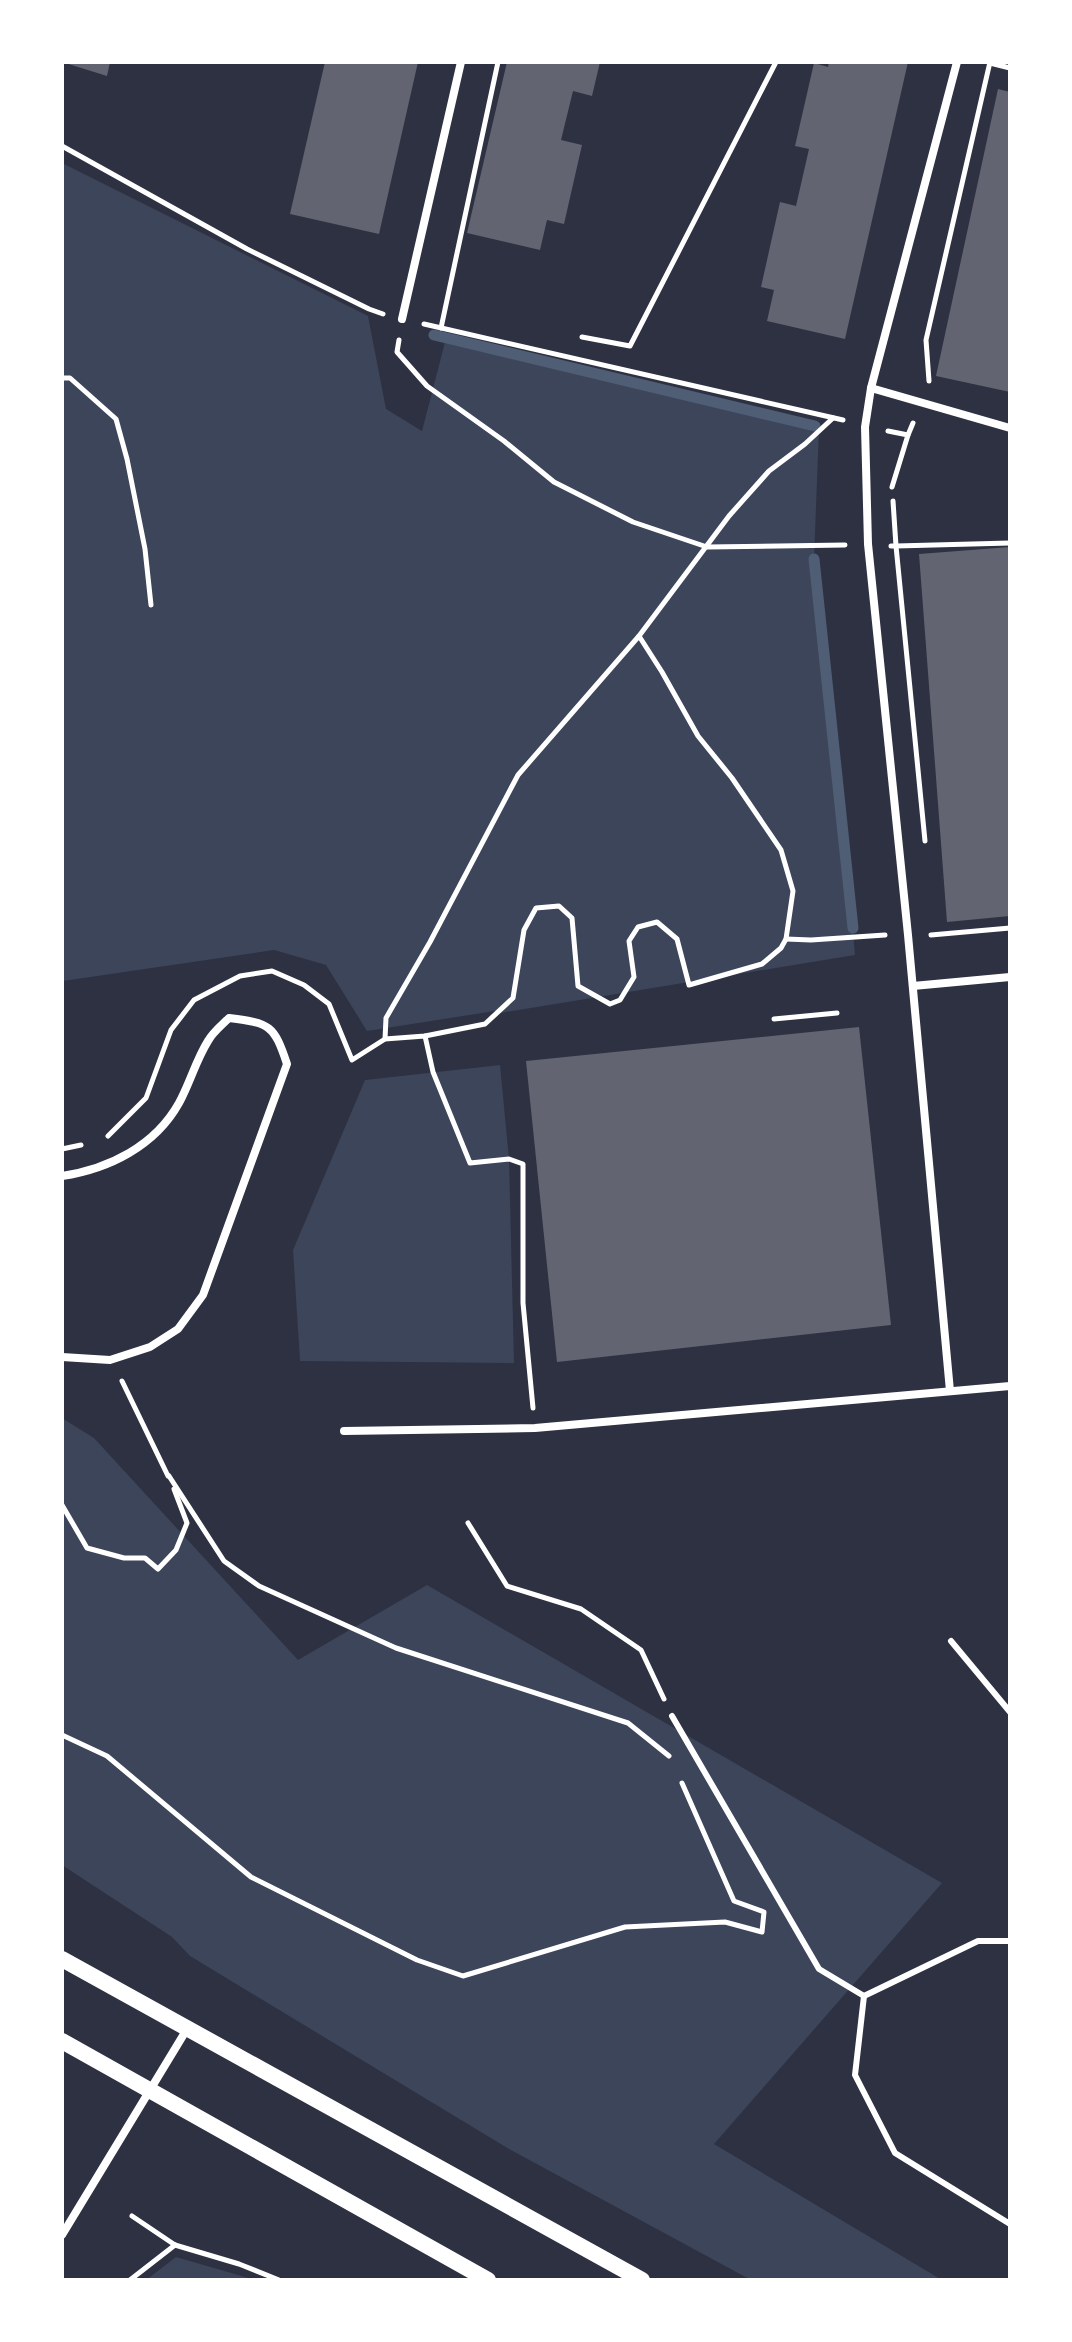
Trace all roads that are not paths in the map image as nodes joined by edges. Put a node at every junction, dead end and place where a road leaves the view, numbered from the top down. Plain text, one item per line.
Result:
1 (461, 62) edge
2 (957, 62) edge
3 (402, 319) road end
4 (871, 388) junction
5 (1010, 428) edge
6 (1010, 977) edge
7 (913, 986) junction
8 (62, 1176) edge
9 (62, 1357) edge
10 (1010, 1386) edge
11 (950, 1391) junction
12 (344, 1431) dead end
13 (951, 1641) dead end
14 (1010, 1712) edge
15 (672, 1716) road end
16 (1010, 1941) edge
17 (62, 1959) edge
18 (864, 1996) junction
19 (187, 2029) junction
20 (62, 2041) edge
21 (150, 2091) junction
22 (1010, 2224) edge
23 (62, 2235) edge
24 (488, 2280) edge
25 (642, 2280) edge

1 - 3 street
2 - 4 street
4 - 5 street
4 - 7 street
6 - 7 street
7 - 11 street
8 - 9 street
10 - 11 street
11 - 12 street
13 - 14 lane
15 - 18 lane
16 - 18 lane
17 - 19 main road
18 - 22 lane
19 - 21 street
19 - 25 main road
20 - 21 main road
21 - 23 street
21 - 24 main road

